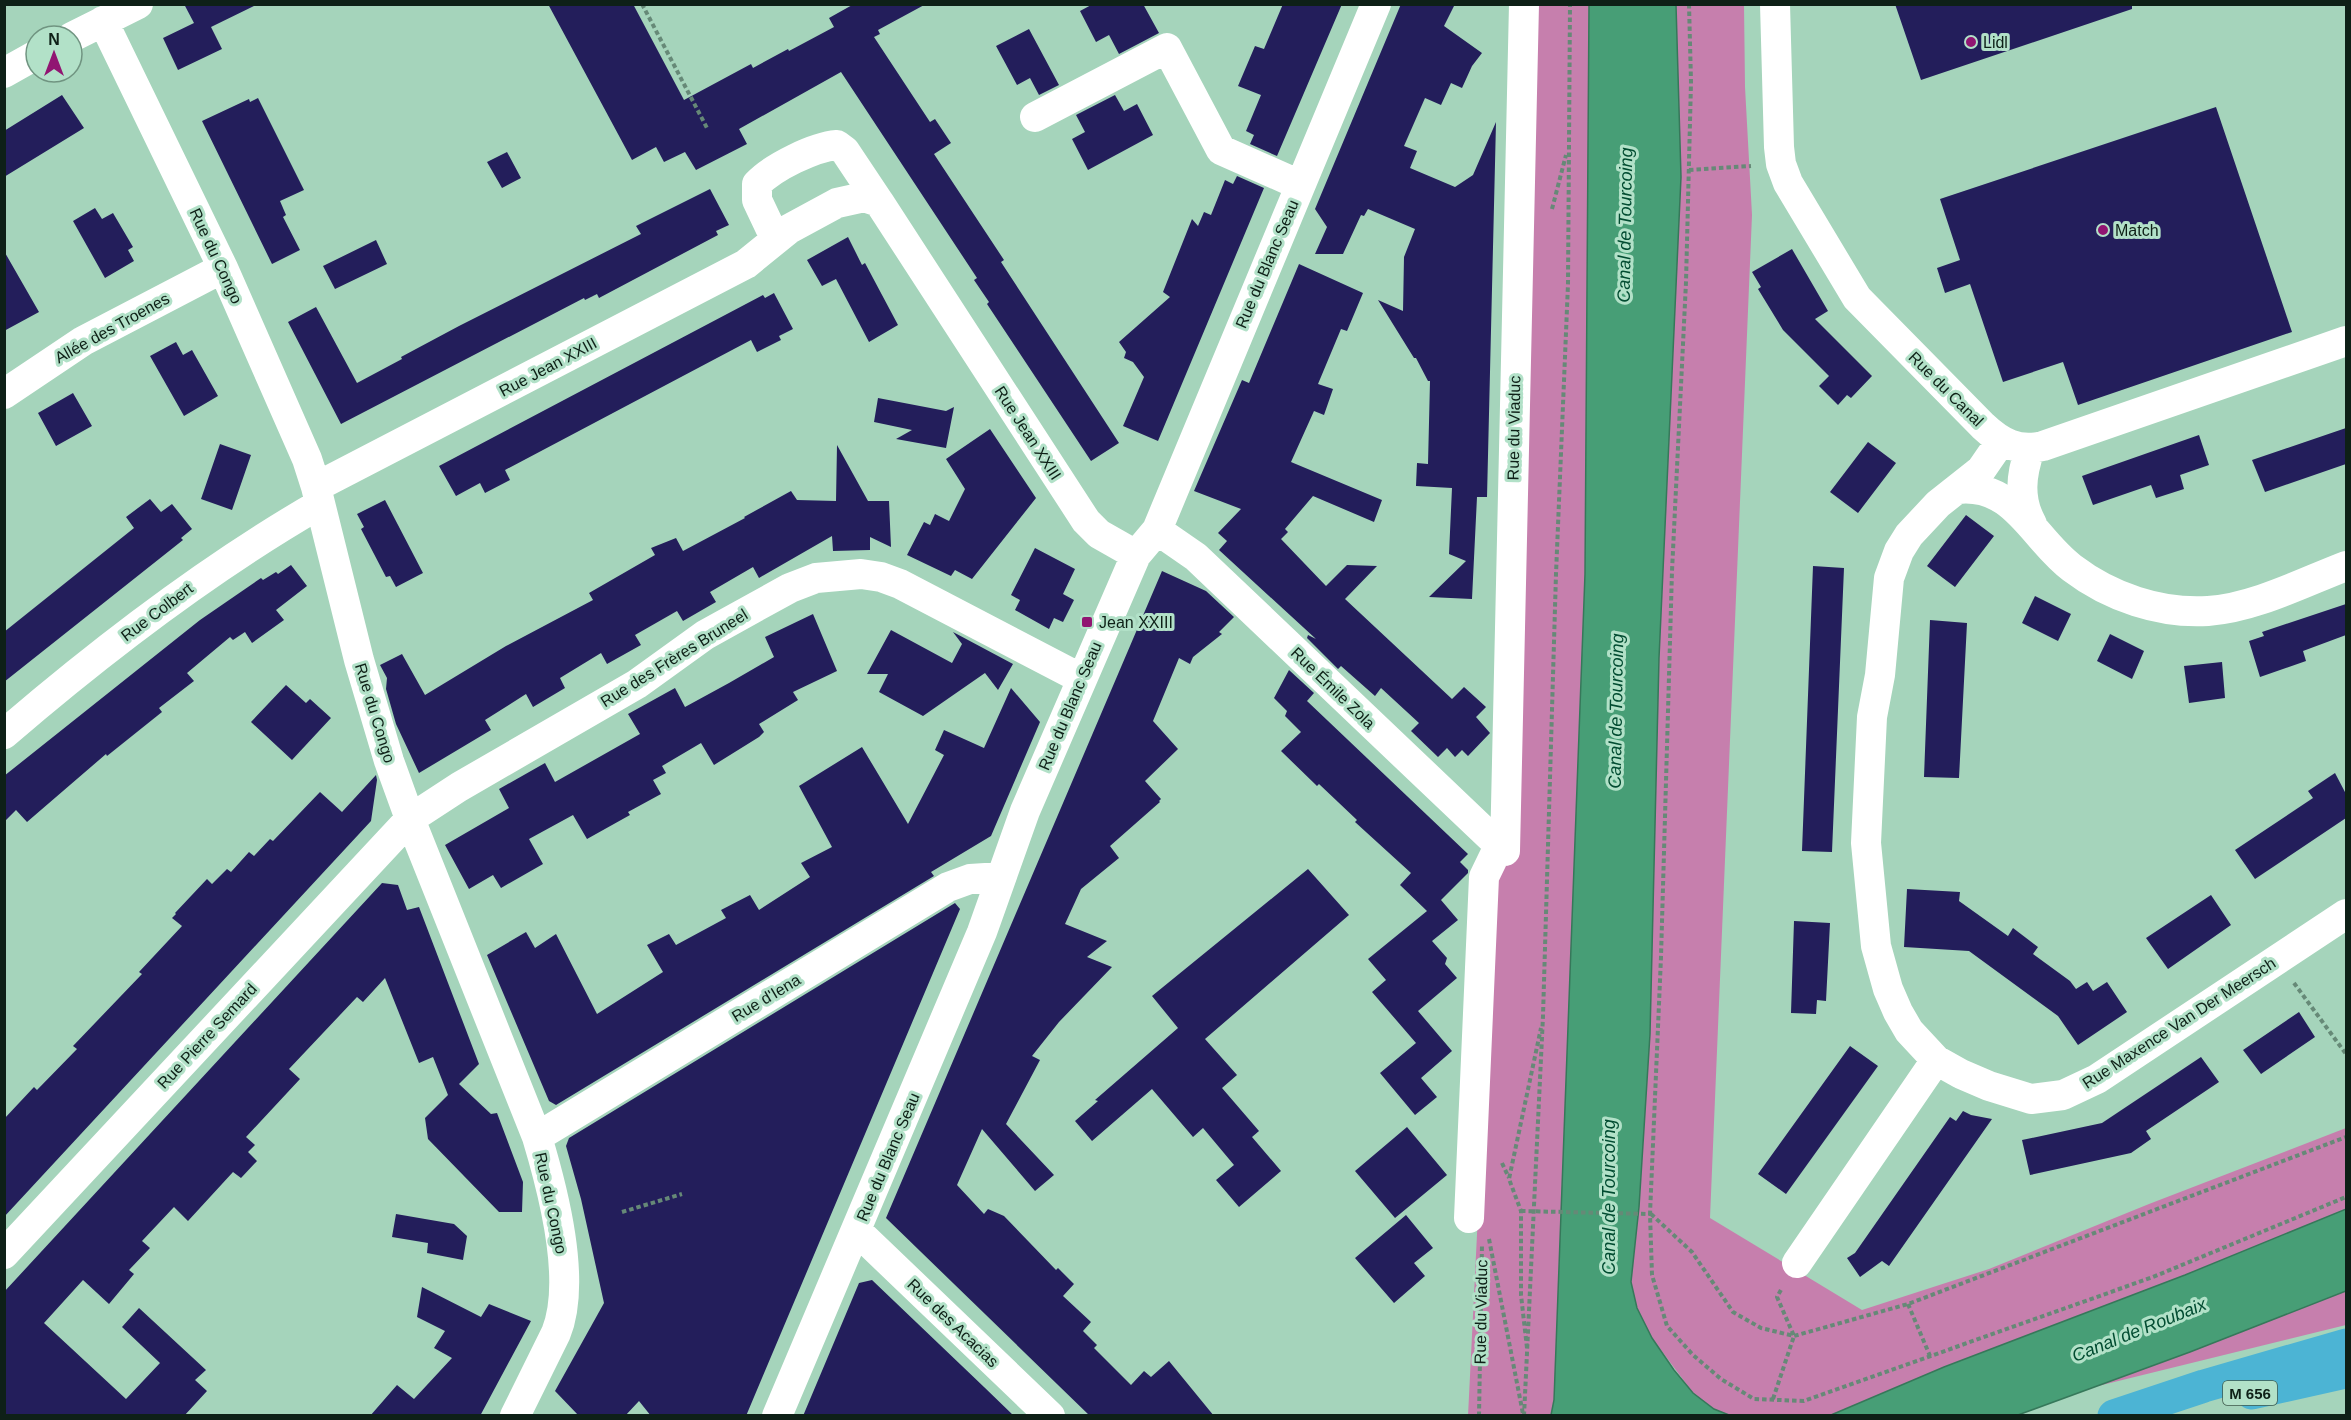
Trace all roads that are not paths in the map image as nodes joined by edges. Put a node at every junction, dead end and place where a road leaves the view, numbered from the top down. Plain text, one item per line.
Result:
1 (138, 4) edge
2 (1376, 4) edge
3 (1524, 4) edge
4 (1775, 4) edge
5 (103, 21) junction
6 (84, 31) edge
7 (24, 62) edge
8 (4, 73) edge
9 (1035, 117) dead end
10 (1300, 185) junction
11 (879, 202) junction
12 (775, 238) junction
13 (223, 268) junction
14 (2346, 341) edge
15 (4, 394) edge
16 (2001, 441) junction
17 (2030, 449) junction
18 (1958, 489) junction
19 (318, 495) junction
20 (1157, 530) junction
21 (2037, 532) junction
22 (1136, 555) junction
23 (2346, 566) edge
24 (1082, 679) junction
25 (4, 734) edge
26 (410, 819) junction
27 (1502, 849) junction
28 (1001, 878) junction
29 (2346, 914) edge
30 (1936, 1060) junction
31 (537, 1137) junction
32 (856, 1231) junction
33 (1480, 1231) road end
34 (4, 1254) edge
35 (1797, 1263) road end
36 (2346, 1345) edge
37 (2346, 1372) edge
38 (2346, 1390) edge
39 (518, 1414) edge
40 (777, 1416) edge
41 (1050, 1416) edge
42 (2114, 1416) edge
43 (2154, 1416) edge
44 (2243, 1416) edge

1 - 5 street
2 - 10 street, Rue du Blanc Seau
3 - 27 street, Rue du Viaduc
4 - 16 street, Rue du Canal
5 - 6 street
5 - 13 street, Rue du Congo
7 - 8 street
9 - 10 street
10 - 20 street, Rue du Blanc Seau
11 - 12 street, Rue Jean XXIII
11 - 12 street, Rue Jean XXIII
11 - 22 street, Rue Jean XXIII
12 - 19 street, Rue Jean XXIII
13 - 15 street, Allée des Troenes
13 - 19 street, Rue du Congo
14 - 17 street
16 - 17 street, Rue du Canal
16 - 18 street, Rue Maxence Van Der Meersch
17 - 21 street
18 - 21 street
18 - 30 street, Rue Maxence Van Der Meersch
19 - 25 street, Rue Colbert
19 - 26 street, Rue du Congo
20 - 22 street, Rue du Blanc Seau
20 - 27 street, Rue Émile Zola
21 - 23 street
22 - 24 street, Rue du Blanc Seau
24 - 26 street, Rue des Frères Bruneel
24 - 28 street, Rue du Blanc Seau
26 - 31 street, Rue du Congo
26 - 34 street, Rue Pierre Semard
27 - 33 street
28 - 31 street, Rue d'Iena
28 - 32 street, Rue du Blanc Seau
29 - 30 street, Rue Maxence Van Der Meersch
30 - 35 street
31 - 39 street, Rue du Congo
32 - 40 street, Rue du Blanc Seau
32 - 41 street, Rue des Acacias
36 - 42 highway
37 - 43 highway, M 656
38 - 44 highway, M 656

